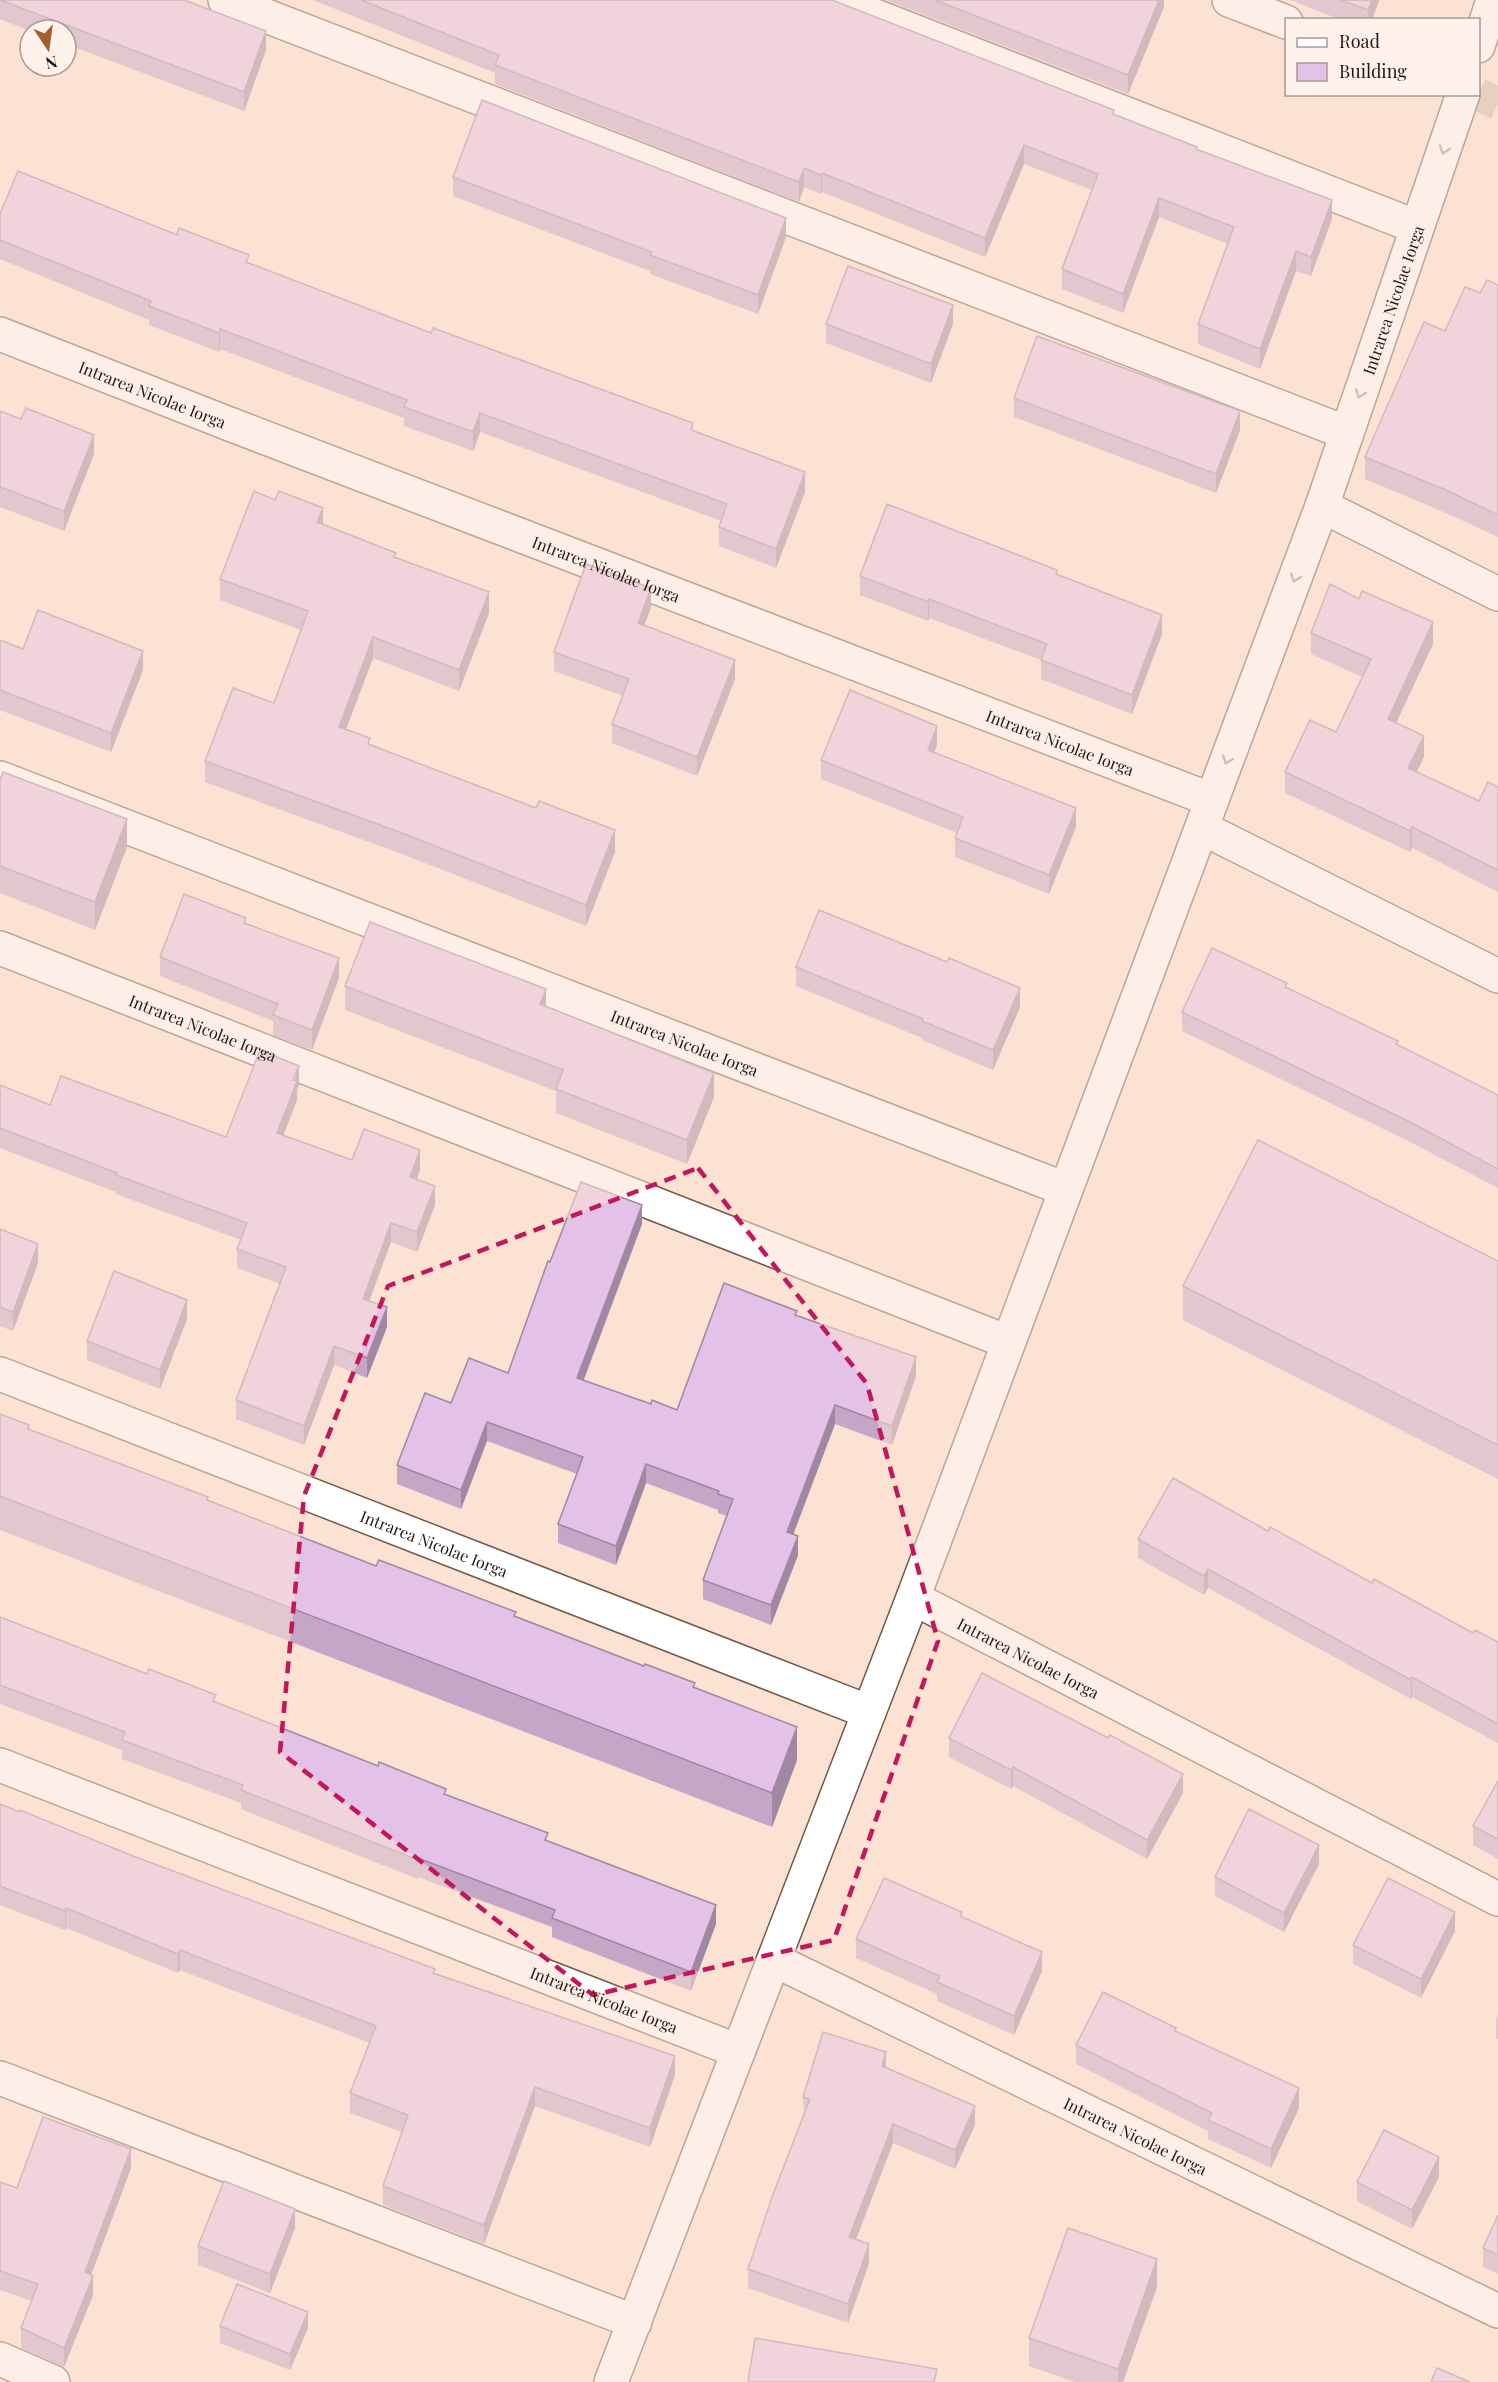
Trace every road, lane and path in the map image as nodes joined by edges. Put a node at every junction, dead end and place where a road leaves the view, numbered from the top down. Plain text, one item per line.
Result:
1 (225, 0) edge
2 (834, 0) edge
3 (1229, 0) edge
4 (1493, 0) edge
5 (1285, 21) edge
6 (1480, 43) edge
7 (1462, 96) edge
8 (1417, 227) junction
9 (0, 334) edge
10 (1347, 433) junction
11 (1322, 506) junction
12 (1498, 594) edge
13 (0, 778) edge
14 (1207, 814) junction
15 (0, 948) edge
16 (1498, 976) edge
17 (1065, 1189) junction
18 (1008, 1342) junction
19 (0, 1374) edge
20 (913, 1598) junction
21 (869, 1712) junction
22 (0, 1765) edge
23 (1498, 1899) edge
24 (774, 1960) junction
25 (738, 2051) junction
26 (0, 2078) edge
27 (1498, 2311) edge
28 (635, 2322) junction
29 (0, 2359) edge
30 (53, 2382) edge
31 (611, 2382) edge

1 - 10 street
2 - 8 street
3 - 5 street
4 - 6 street
7 -> 8 street, Intrarea Nicolae Iorga
8 -> 10 street, Intrarea Nicolae Iorga
9 - 14 street, Intrarea Nicolae Iorga
10 - 11 street, Intrarea Nicolae Iorga
11 - 12 street
11 -> 14 street, Intrarea Nicolae Iorga
13 - 17 street, Intrarea Nicolae Iorga
14 - 16 street, Intrarea Nicolae Iorga
14 - 17 street, Intrarea Nicolae Iorga
15 - 18 street, Intrarea Nicolae Iorga
17 - 18 street, Intrarea Nicolae Iorga
18 - 20 street, Intrarea Nicolae Iorga
19 - 21 street, Intrarea Nicolae Iorga
20 - 21 street, Intrarea Nicolae Iorga
20 - 23 street, Intrarea Nicolae Iorga
21 - 24 street, Intrarea Nicolae Iorga
22 - 25 street, Intrarea Nicolae Iorga
24 - 25 street, Intrarea Nicolae Iorga
24 - 27 street, Intrarea Nicolae Iorga
25 - 28 street, Intrarea Nicolae Iorga
26 - 28 street
28 - 31 street, Intrarea Nicolae Iorga
29 - 30 street

